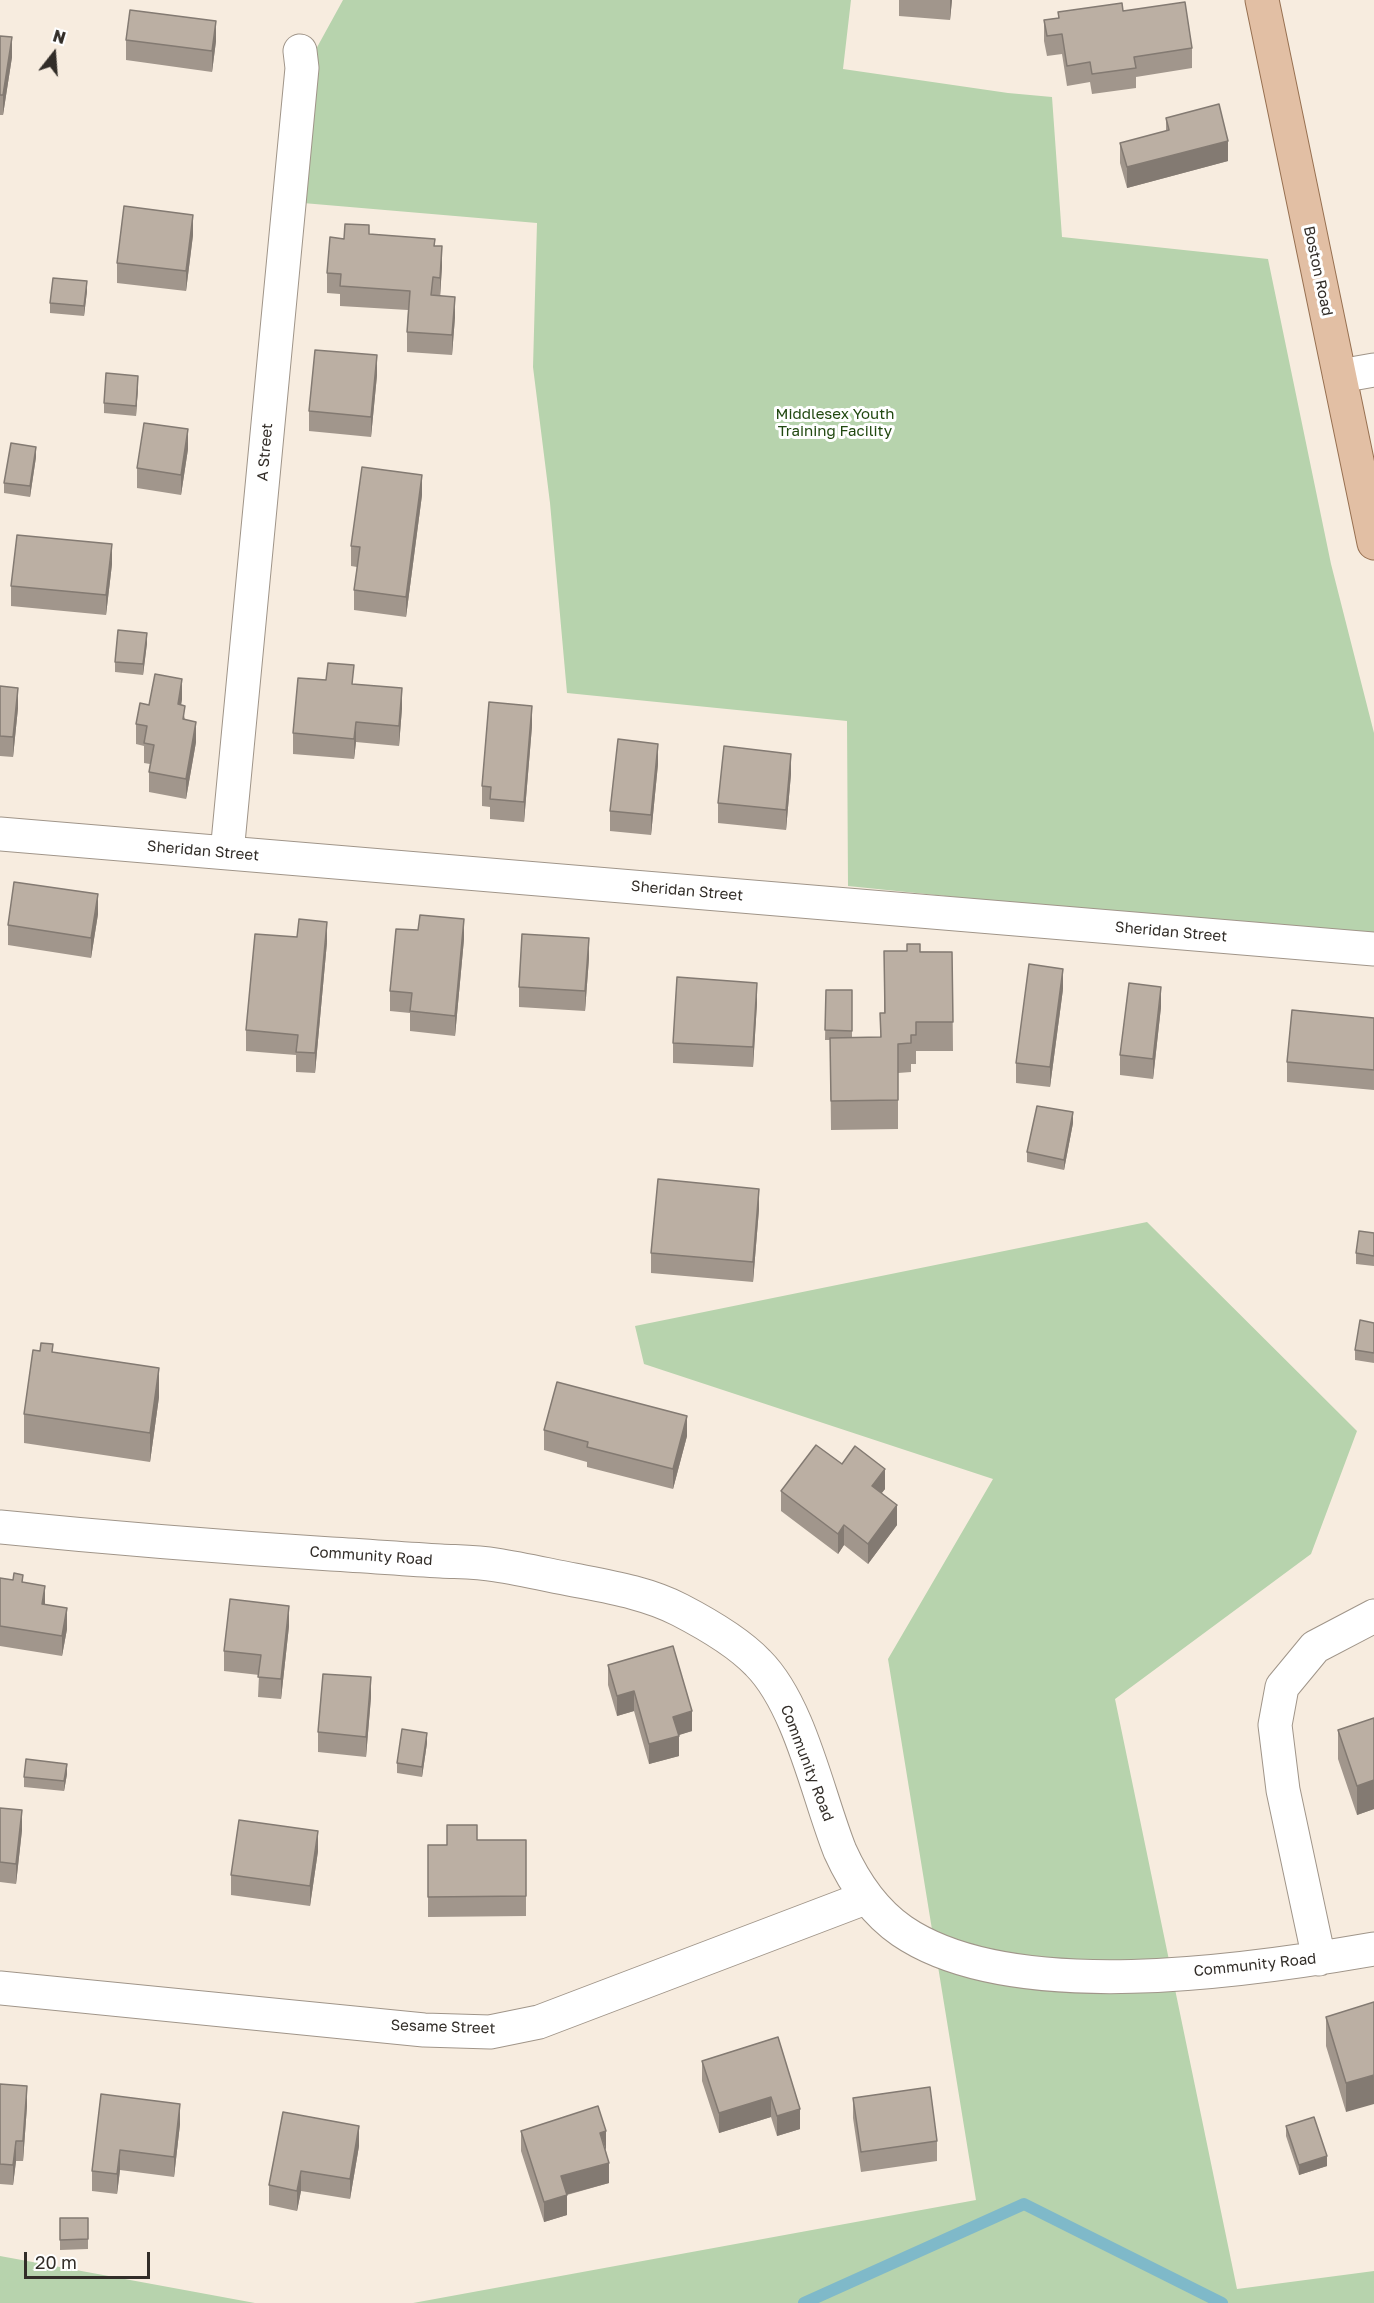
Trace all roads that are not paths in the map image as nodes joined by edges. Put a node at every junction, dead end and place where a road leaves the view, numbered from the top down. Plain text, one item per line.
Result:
1 (1262, 0) edge
2 (300, 51) dead end
3 (1374, 370) edge
4 (1340, 376) junction
5 (1374, 543) edge
6 (0, 834) edge
7 (227, 853) junction
8 (1374, 949) edge
9 (0, 1527) edge
10 (1374, 1616) edge
11 (865, 1898) junction
12 (1374, 1949) edge
13 (1319, 1959) junction
14 (0, 1988) edge

1 - 4 main road, Boston Road
2 - 7 street, A Street
3 - 4 street
4 - 5 main road, Boston Road
6 - 7 street, Sheridan Street
7 - 8 street, Sheridan Street
9 - 11 street, Community Road
10 - 13 street
11 - 13 street, Community Road
11 - 14 street, Sesame Street
12 - 13 street, Community Road

